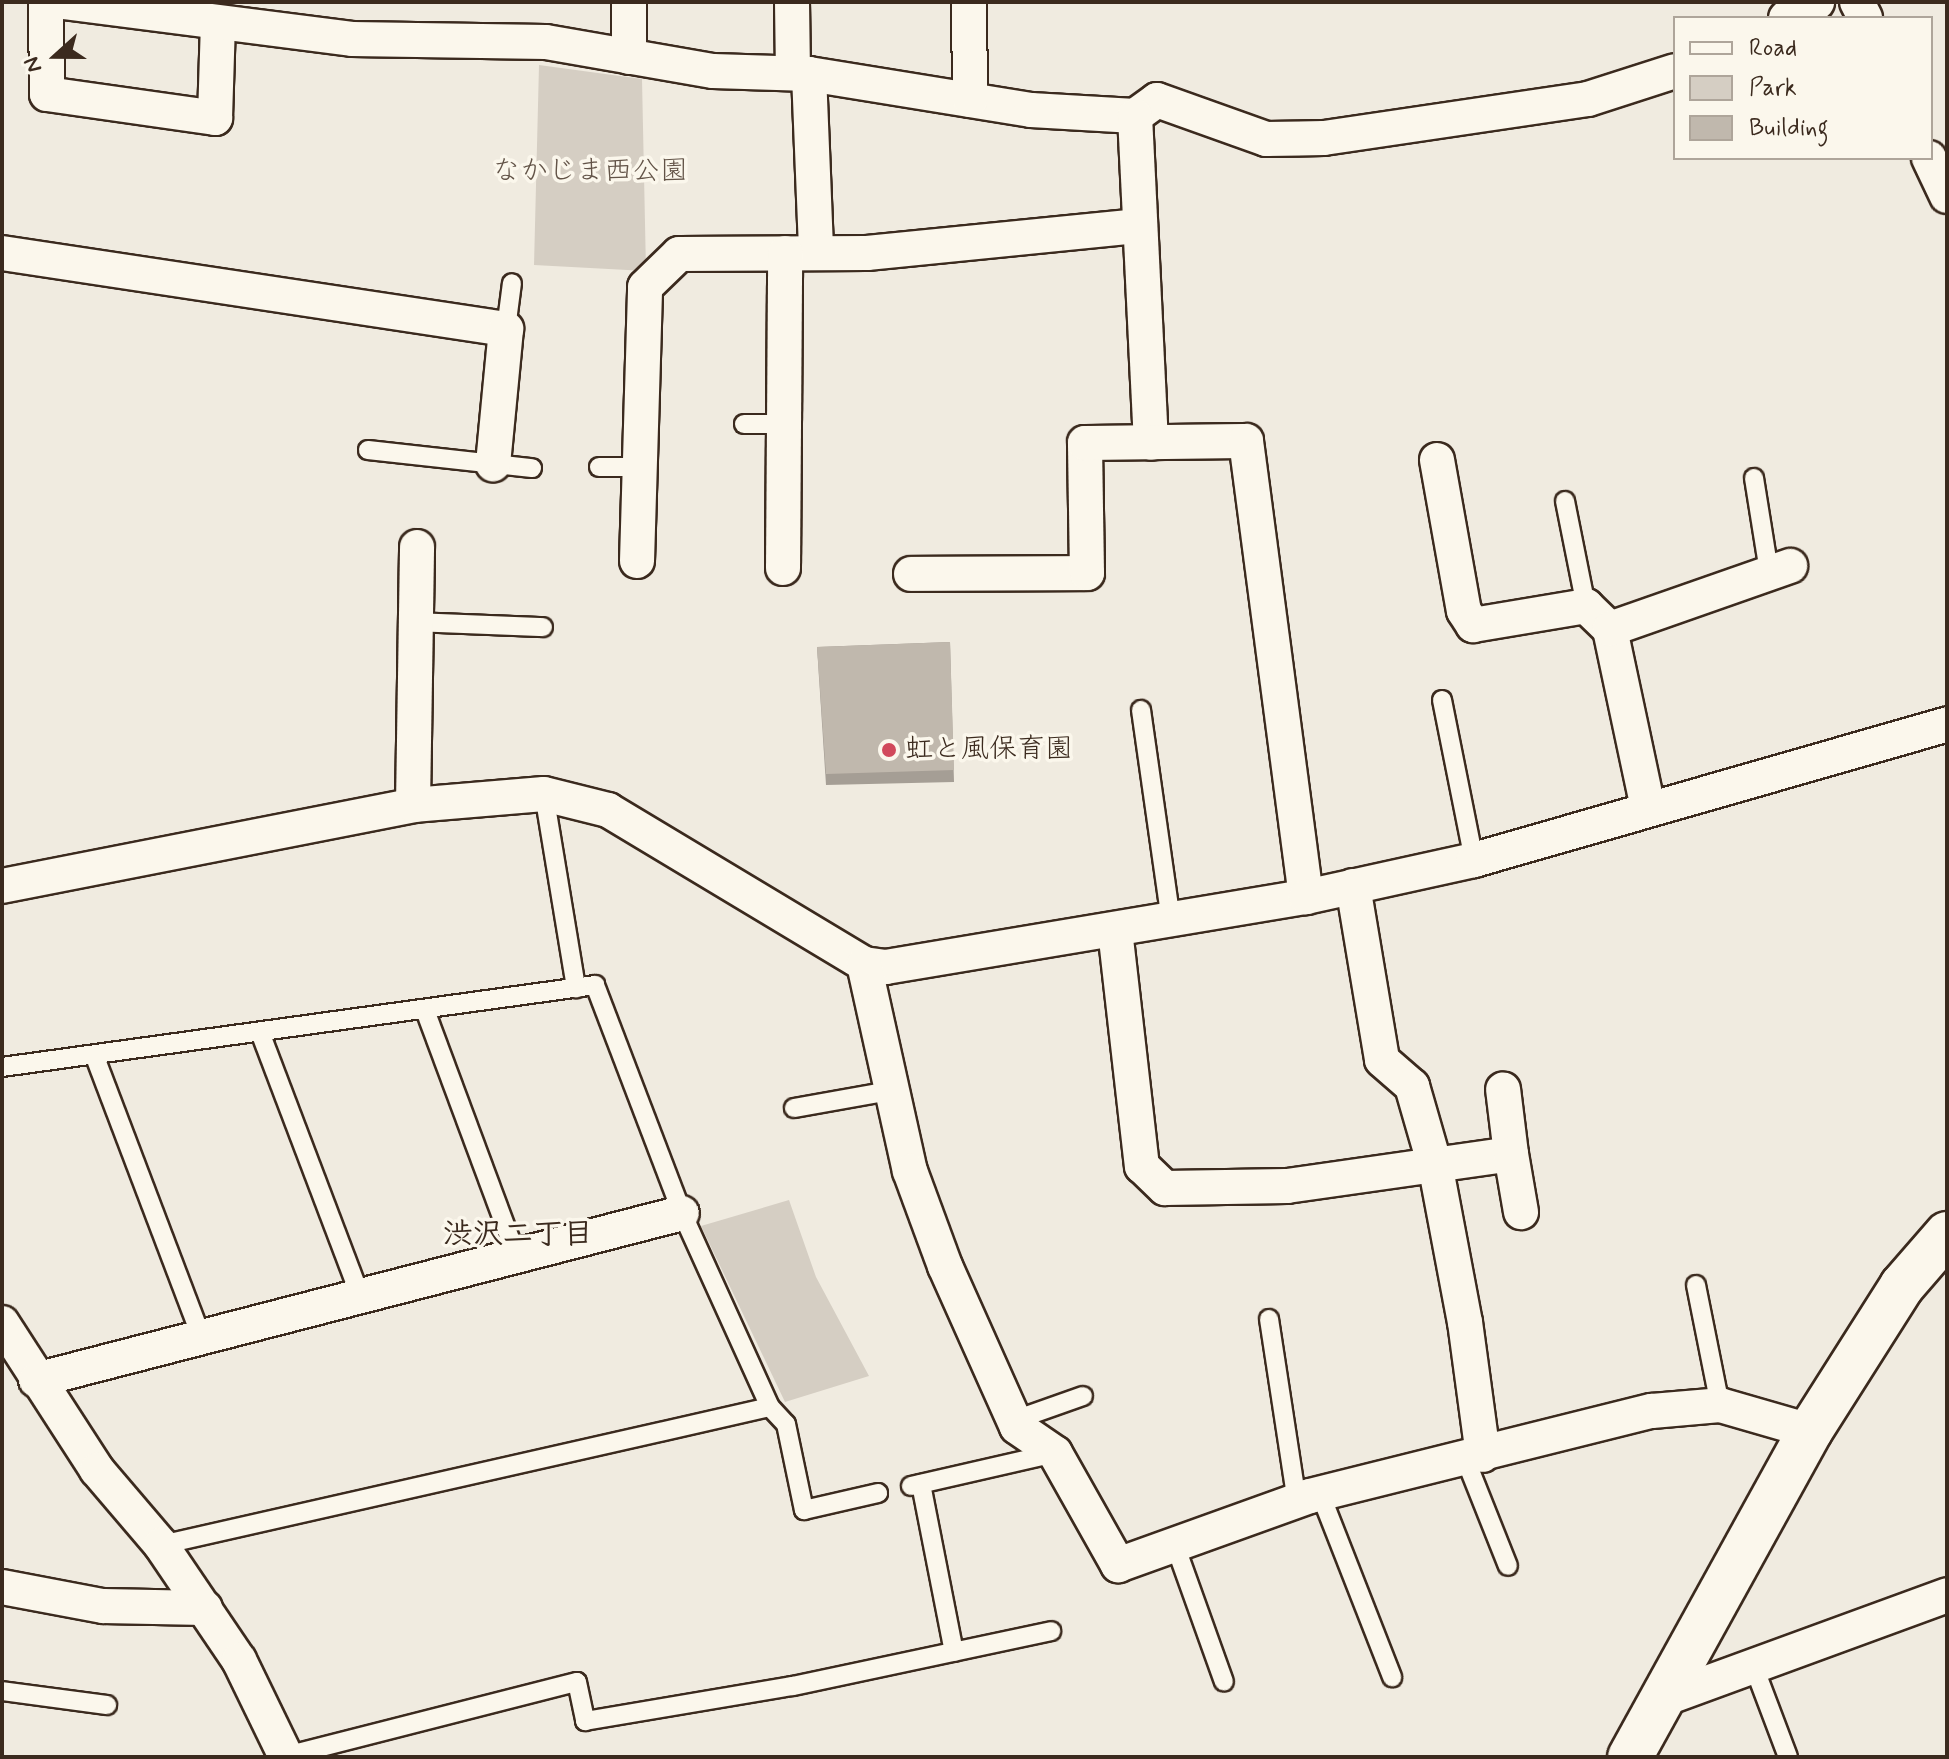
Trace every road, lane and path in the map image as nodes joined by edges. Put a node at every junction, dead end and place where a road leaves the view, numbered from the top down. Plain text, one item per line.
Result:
1 (46, 2) edge
2 (63, 2) edge
3 (70, 2) edge
4 (629, 2) edge
5 (792, 2) edge
6 (969, 2) edge
7 (1817, 2) edge
8 (1790, 16) edge
9 (218, 24) junction
10 (629, 57) junction
11 (1673, 72) edge
12 (801, 74) junction
13 (970, 100) junction
14 (1135, 116) junction
15 (1930, 160) edge
16 (1947, 196) edge
17 (1137, 226) junction
18 (800, 252) junction
19 (2, 253) edge
20 (512, 283) dead end
21 (506, 329) junction
22 (744, 424) dead end
23 (784, 424) junction
24 (1151, 443) junction
25 (368, 450) dead end
26 (1437, 460) dead end
27 (493, 464) junction
28 (599, 467) dead end
29 (639, 467) junction
30 (532, 468) dead end
31 (1754, 478) dead end
32 (1565, 501) dead end
33 (417, 547) dead end
34 (637, 561) dead end
35 (783, 568) dead end
36 (1780, 569) joint
37 (911, 574) dead end
38 (1598, 618) junction
39 (416, 622) junction
40 (543, 627) dead end
41 (1442, 700) dead end
42 (1141, 710) dead end
43 (1947, 724) edge
44 (544, 794) junction
45 (413, 805) junction
46 (1648, 808) junction
47 (1474, 860) junction
48 (2, 886) edge
49 (1353, 886) junction
50 (1306, 897) junction
51 (1171, 921) junction
52 (1115, 930) junction
53 (864, 964) junction
54 (576, 988) junction
55 (425, 1010) junction
56 (260, 1032) junction
57 (95, 1057) junction
58 (2, 1067) edge
59 (1503, 1089) dead end
60 (895, 1090) junction
61 (794, 1108) dead end
62 (1511, 1154) junction
63 (1436, 1169) junction
64 (1521, 1212) dead end
65 (682, 1213) junction
66 (1947, 1234) edge
67 (516, 1255) junction
68 (1696, 1285) dead end
69 (360, 1295) junction
70 (1269, 1319) dead end
71 (2, 1323) edge
72 (201, 1336) junction
73 (36, 1380) junction
74 (1083, 1396) dead end
75 (1720, 1405) junction
76 (770, 1407) junction
77 (1015, 1420) junction
78 (1810, 1431) junction
79 (1055, 1453) junction
80 (1474, 1456) junction
81 (878, 1493) dead end
82 (1309, 1497) junction
83 (161, 1545) junction
84 (1175, 1545) junction
85 (1508, 1566) dead end
86 (2, 1587) edge
87 (1947, 1595) edge
88 (205, 1608) junction
89 (1051, 1631) dead end
90 (954, 1652) junction
91 (1754, 1667) junction
92 (1392, 1677) dead end
93 (1224, 1682) dead end
94 (2, 1691) edge
95 (1658, 1701) junction
96 (107, 1705) dead end
97 (286, 1757) edge
98 (1632, 1757) edge
99 (1788, 1757) edge

1 - 9 street
2 - 3 street
3 - 9 street
4 - 10 street
5 - 12 street
6 - 13 street
7 - 8 street
9 - 10 street
10 - 12 street
11 - 14 street
12 - 13 street
12 - 18 street
13 - 14 street
14 - 17 street
15 - 16 street
17 - 18 street
17 - 24 street
18 - 23 street
18 - 29 street
19 - 21 street
20 - 21 lane
21 - 27 street
22 - 23 lane
23 - 35 street
24 - 37 street
24 - 50 street
25 - 27 lane
26 - 38 street
27 - 30 lane
28 - 29 lane
29 - 34 street
31 - 36 lane
32 - 38 lane
33 - 39 street
36 - 38 street
38 - 46 street
39 - 40 lane
39 - 45 street
41 - 47 lane
42 - 51 lane
43 - 46 street
44 - 45 street
44 - 53 street
44 - 54 lane
45 - 48 street
46 - 47 street
47 - 49 street
49 - 50 street
49 - 63 street
50 - 51 street
51 - 52 street
52 - 53 street
52 - 63 street
53 - 60 street
54 - 55 lane
54 - 65 lane
55 - 56 lane
55 - 67 lane
56 - 57 lane
56 - 69 lane
57 - 58 lane
57 - 72 lane
59 - 62 street
60 - 61 lane
60 - 77 street
62 - 63 street
62 - 64 street
63 - 80 street
65 - 67 street
65 - 76 lane
66 - 78 street
67 - 69 street
68 - 75 lane
69 - 72 street
70 - 82 lane
71 - 73 street
72 - 73 street
73 - 83 street
74 - 77 lane
75 - 78 street
75 - 80 street
76 - 81 lane
76 - 83 lane
77 - 79 street
78 - 95 street
79 - 84 street
79 - 90 lane
80 - 82 street
80 - 85 lane
82 - 84 street
82 - 92 lane
83 - 88 street
84 - 93 lane
86 - 88 street
87 - 91 street
88 - 97 street
89 - 90 lane
90 - 97 lane
91 - 95 street
91 - 99 lane
94 - 96 lane
95 - 98 street

